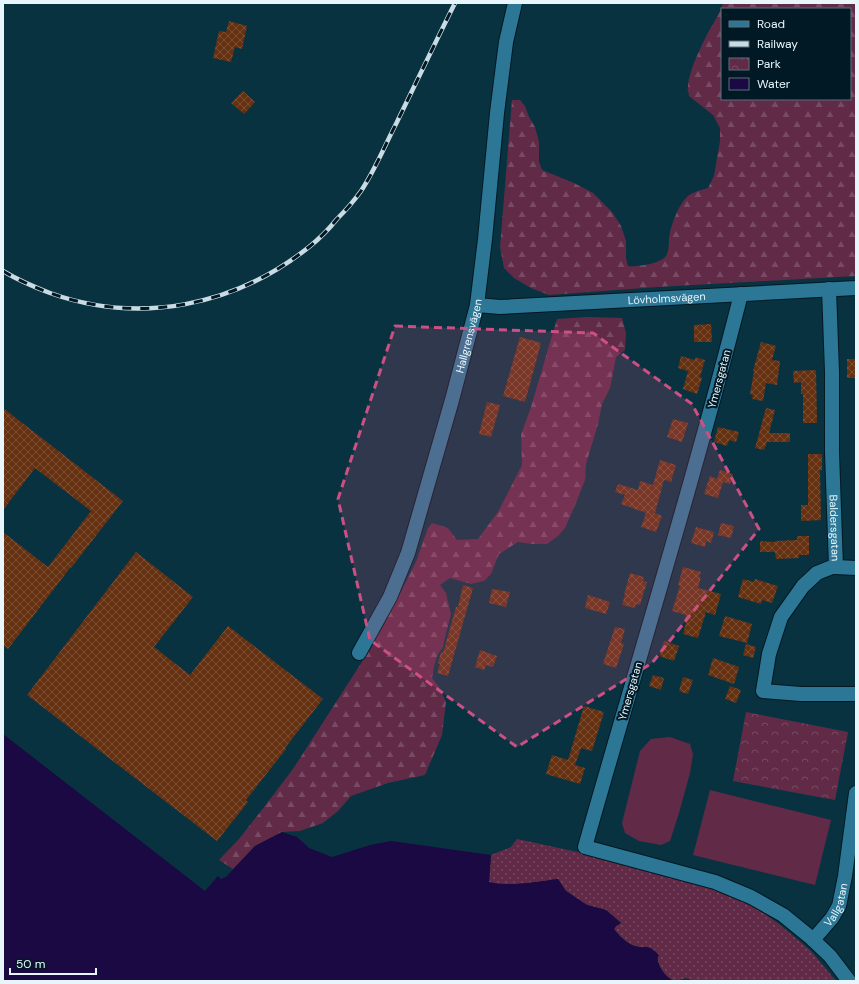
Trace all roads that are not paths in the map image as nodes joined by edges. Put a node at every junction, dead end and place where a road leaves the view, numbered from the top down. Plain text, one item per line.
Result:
1 (515, 3) edge
2 (856, 288) edge
3 (829, 290) junction
4 (741, 294) junction
5 (478, 305) junction
6 (836, 567) junction
7 (856, 568) edge
8 (358, 653) dead end
9 (856, 694) edge
10 (856, 793) edge
11 (813, 940) junction
12 (850, 981) edge

1 - 5 street, Hallgrensvägen
2 - 3 street, Lövholmsvägen
3 - 4 street, Lövholmsvägen
3 - 6 street, Baldersgatan
4 - 5 street, Lövholmsvägen
4 - 11 street, Ymersgatan
5 - 8 street, Hallgrensvägen
6 - 7 street
6 - 9 street, Baldersgatan
10 - 11 street, Vallgatan
11 - 12 street

